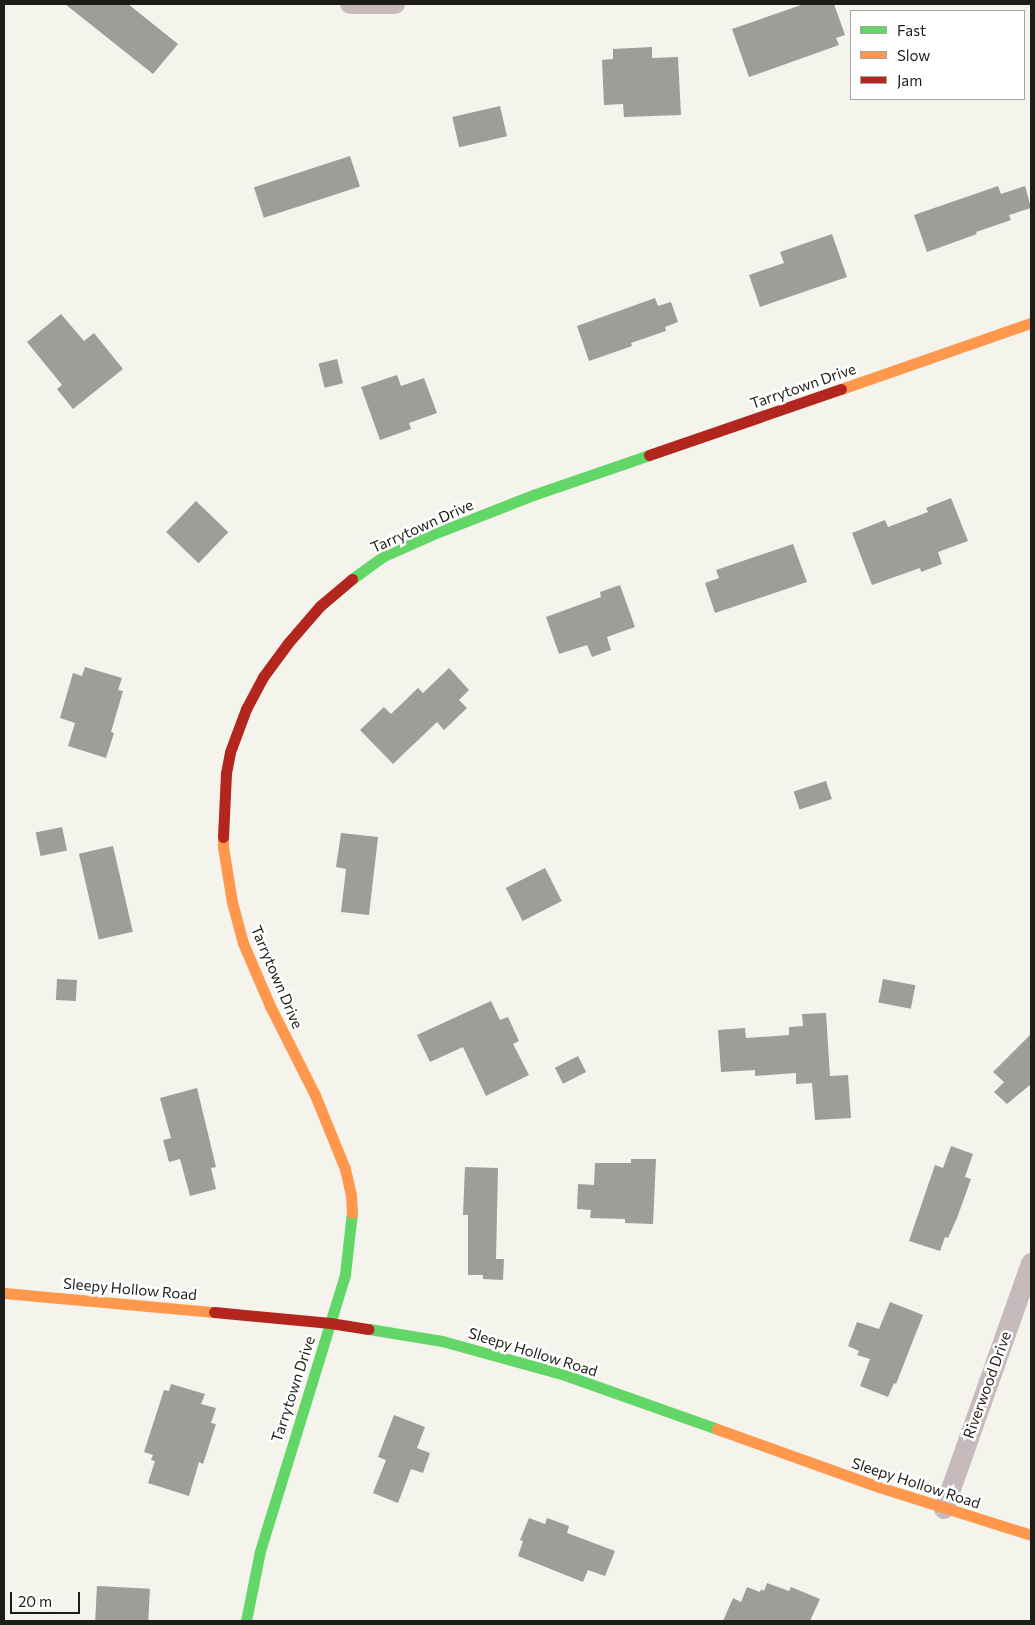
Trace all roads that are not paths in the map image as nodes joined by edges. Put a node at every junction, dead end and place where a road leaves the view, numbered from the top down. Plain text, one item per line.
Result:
1 (350, 4) edge
2 (395, 4) edge
3 (1031, 323) edge
4 (1031, 1263) edge
5 (4, 1293) edge
6 (330, 1323) junction
7 (944, 1508) junction
8 (1031, 1535) edge
9 (246, 1621) edge

1 - 2 street
3 - 6 street, Tarrytown Drive
4 - 7 street, Riverwood Drive
5 - 6 street, Sleepy Hollow Road
6 - 7 street, Sleepy Hollow Road
6 - 9 street, Tarrytown Drive
7 - 8 street, Sleepy Hollow Road

